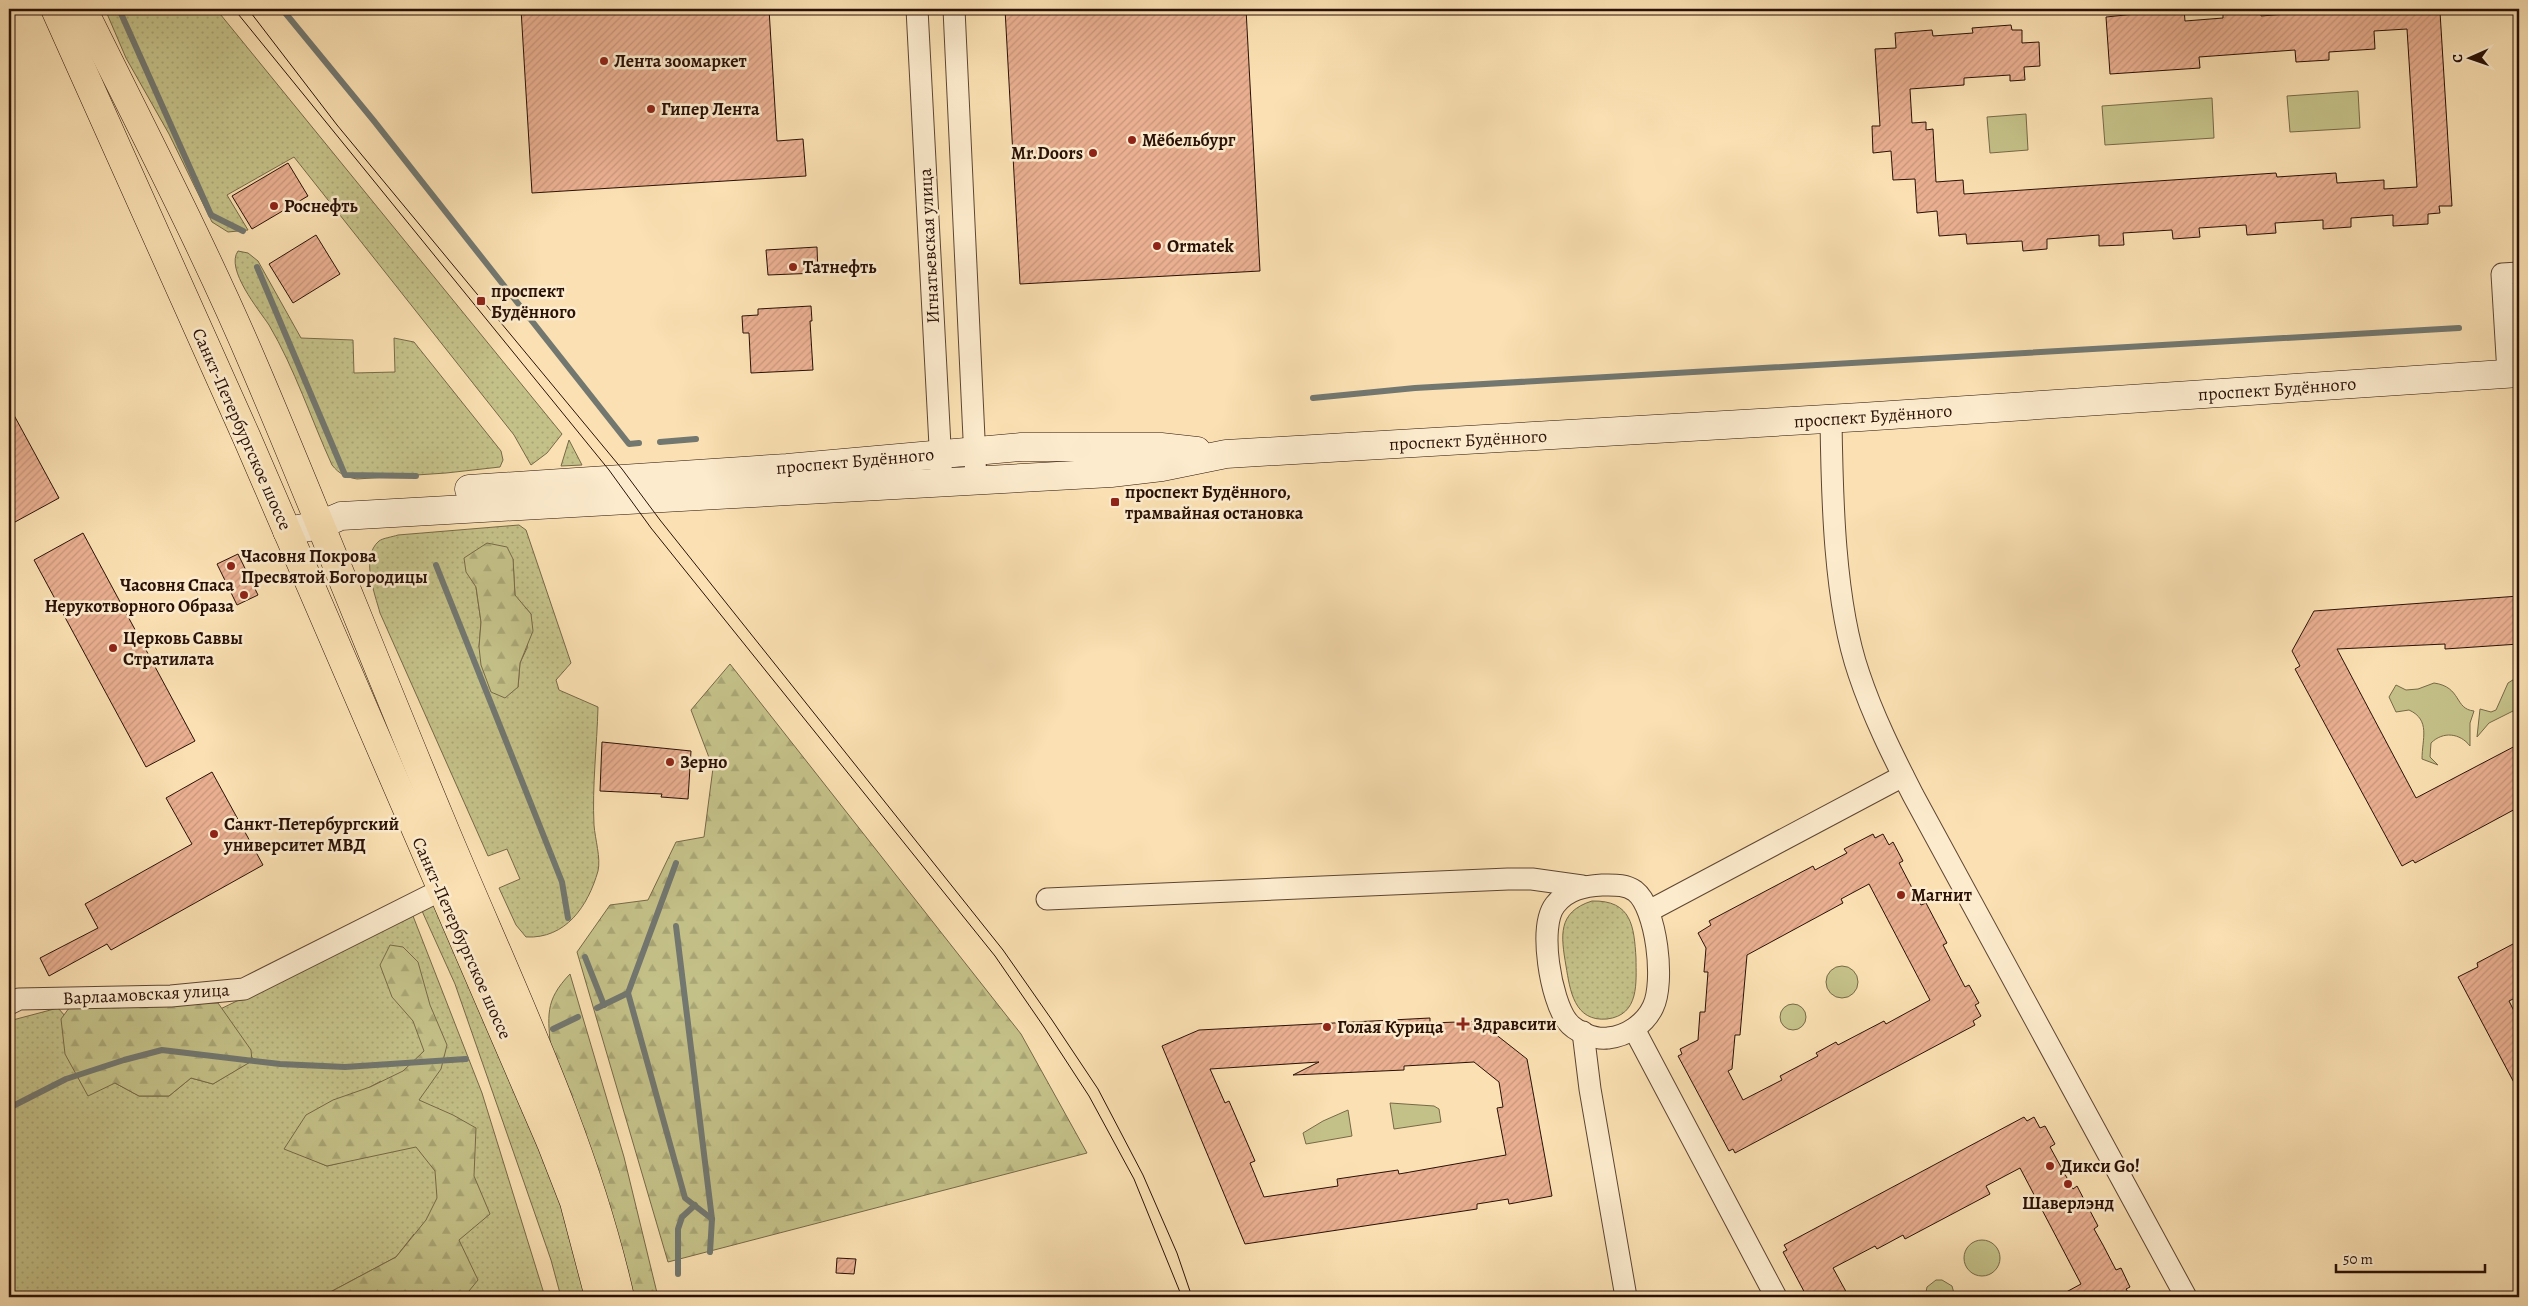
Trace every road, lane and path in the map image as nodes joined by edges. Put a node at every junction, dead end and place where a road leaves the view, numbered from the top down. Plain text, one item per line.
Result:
1 (55, 9) edge
2 (83, 9) edge
3 (917, 9) edge
4 (954, 9) edge
5 (2519, 273) edge
6 (2514, 373) edge
7 (1831, 419) junction
8 (975, 451) junction
9 (940, 454) junction
10 (1226, 454) junction
11 (976, 481) junction
12 (942, 484) junction
13 (316, 516) junction
14 (287, 531) junction
15 (1903, 776) junction
16 (1582, 886) junction
17 (441, 890) junction
18 (1047, 899) dead end
19 (1649, 911) junction
20 (9, 1004) edge
21 (1634, 1029) junction
22 (1583, 1032) junction
23 (599, 1297) edge
24 (620, 1297) edge
25 (1626, 1297) edge
26 (1776, 1297) edge
27 (2186, 1297) edge

1 - 14 main road, Санкт-Петербургское шоссе
2 - 13 main road, Санкт-Петербургское шоссе
3 - 9 street, Игнатьевская улица
4 - 8 street, Игнатьевская улица
5 - 6 street
6 - 7 main road, проспект Будённого
7 - 10 main road, проспект Будённого
7 - 15 street
8 - 9 main road, проспект Будённого
8 - 10 main road, проспект Будённого
8 - 11 street, Игнатьевская улица
9 - 12 street, Игнатьевская улица
9 - 13 main road, проспект Будённого
10 - 11 main road, проспект Будённого
11 - 12 main road, проспект Будённого
12 - 13 main road, проспект Будённого
13 - 14 main road
13 - 24 main road, Санкт-Петербургское шоссе
14 - 17 main road, Санкт-Петербургское шоссе
15 - 19 street
15 - 27 street
16 - 18 street
16 - 19 street
16 - 22 street
17 - 20 street, Варлаамовская улица
17 - 23 main road, Санкт-Петербургское шоссе
19 - 21 street
21 - 22 street
21 - 26 street
22 - 25 street

